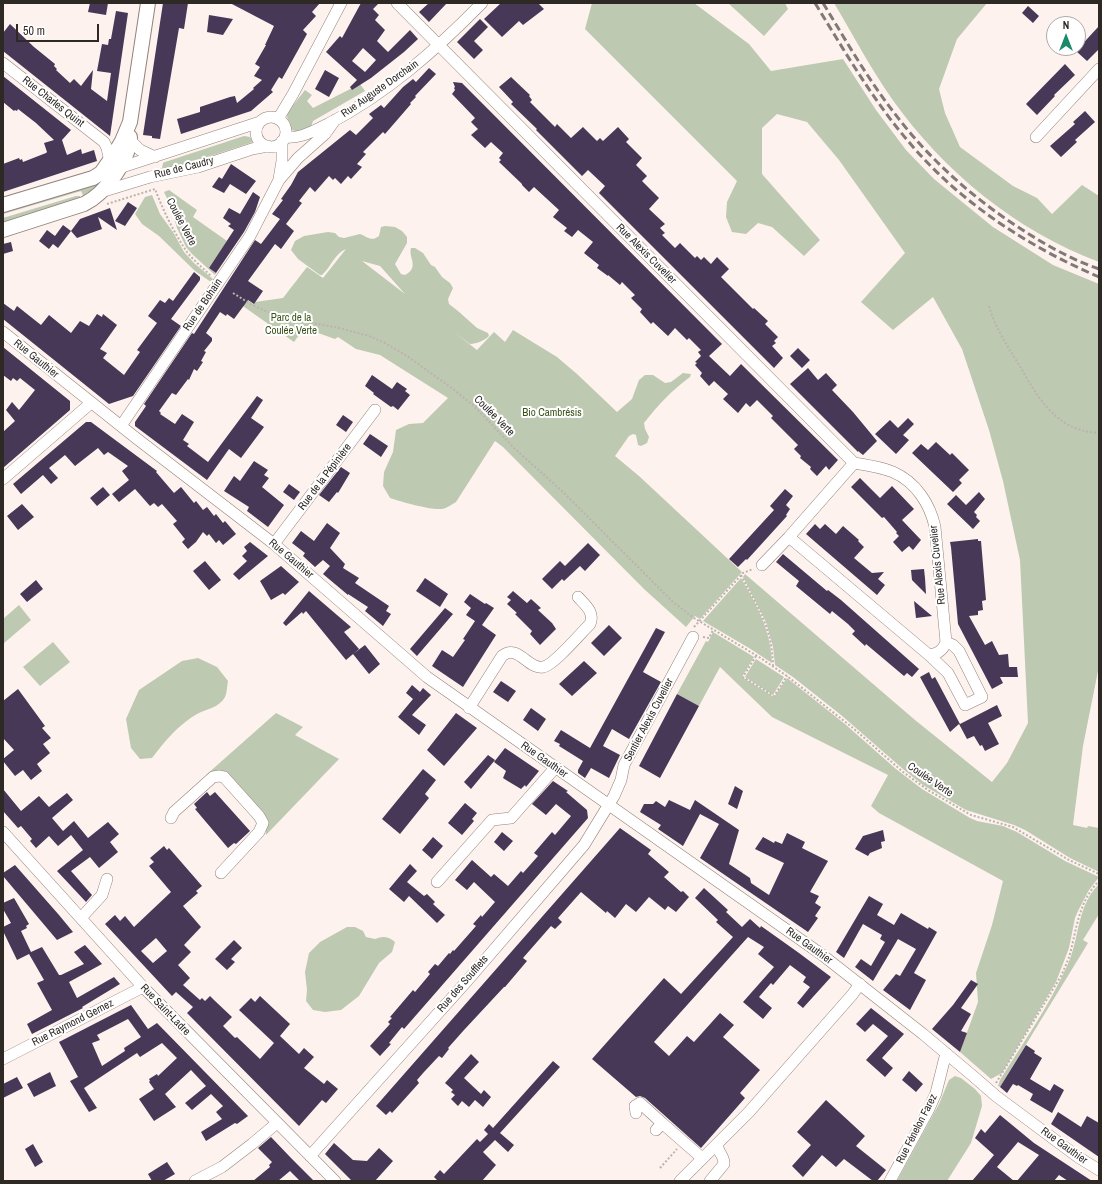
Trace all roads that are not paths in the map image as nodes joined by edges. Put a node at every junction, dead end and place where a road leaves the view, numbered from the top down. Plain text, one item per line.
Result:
1 (148, 3) edge
2 (341, 3) edge
3 (397, 3) edge
4 (482, 3) edge
5 (439, 45) junction
6 (3, 63) edge
7 (1099, 69) edge
8 (278, 119) junction
9 (335, 120) junction
10 (260, 122) junction
11 (1036, 138) dead end
12 (283, 139) junction
13 (126, 141) junction
14 (104, 142) junction
15 (268, 146) junction
16 (155, 157) junction
17 (110, 167) junction
18 (279, 180) junction
19 (104, 198) junction
20 (3, 205) edge
21 (3, 230) edge
22 (3, 332) edge
23 (91, 403) junction
24 (375, 410) dead end
25 (121, 426) junction
26 (854, 463) junction
27 (3, 479) edge
28 (789, 536) junction
29 (274, 544) junction
30 (762, 566) road end
31 (578, 597) dead end
32 (694, 637) road end
33 (946, 642) junction
34 (929, 655) junction
35 (469, 708) junction
36 (555, 768) junction
37 (609, 806) junction
38 (171, 818) dead end
39 (3, 832) edge
40 (221, 873) dead end
41 (108, 879) dead end
42 (437, 882) dead end
43 (81, 918) junction
44 (860, 984) junction
45 (143, 987) junction
46 (946, 1053) junction
47 (3, 1059) edge
48 (636, 1113) dead end
49 (277, 1123) junction
50 (718, 1144) junction
51 (310, 1156) junction
52 (702, 1158) junction
53 (1099, 1170) edge
54 (195, 1181) edge
55 (335, 1181) edge
56 (680, 1181) edge
57 (710, 1181) edge
58 (890, 1181) edge

1 - 13 main road
2 - 8 street
3 - 5 street, Rue Alexis Cuvelier
4 - 5 street, Rue Auguste Dorchain
5 - 9 street, Rue Auguste Dorchain
5 - 26 street, Rue Alexis Cuvelier
6 - 14 street, Rue Charles Quint
7 - 11 street
8 - 10 street
8 - 12 street
9 - 12 street, Rue Auguste Dorchain
9 - 18 street, Rue de Bohain
10 - 15 street
10 - 16 street, Rue de Caudry
12 - 15 street
12 - 18 street, Rue de Bohain
13 - 14 street
13 - 16 street, Rue de Caudry
13 - 17 main road
14 - 17 street
15 - 19 street, Rue de Caudry
16 - 17 street, Rue de Caudry
17 - 19 main road, Rue de Caudry
17 - 20 main road, Rue de Caudry
18 - 25 street, Rue de Bohain
19 - 21 main road, Rue de Caudry
22 - 23 street, Rue Gauthier
23 - 25 street, Rue Gauthier
23 - 27 street
24 - 29 street, Rue de la Pépinière
25 - 29 street, Rue Gauthier
26 - 28 street
26 - 33 street, Rue Alexis Cuvelier
28 - 30 street
28 - 34 street
29 - 35 street, Rue Gauthier
31 - 35 street
32 - 37 street, Sentier Alexis Cuvelier
33 - 34 street
33 - 34 street
35 - 36 street, Rue Gauthier
36 - 37 street, Rue Gauthier
36 - 42 street
37 - 44 street, Rue Gauthier
37 - 51 street, Rue des Soufflets
38 - 40 street
39 - 43 street, Rue Saint-Ladre
41 - 43 street
43 - 45 street, Rue Saint-Ladre
44 - 46 street, Rue Gauthier
44 - 50 street
45 - 47 street, Rue Raymond Gernez
45 - 49 street, Rue Saint-Ladre
46 - 53 street, Rue Gauthier
46 - 58 street, Rue Fénelon Farez
48 - 52 street
49 - 51 street, Rue Saint-Ladre
49 - 54 street
50 - 52 street
50 - 57 street
51 - 55 street, Rue Saint-Ladre
52 - 56 street

